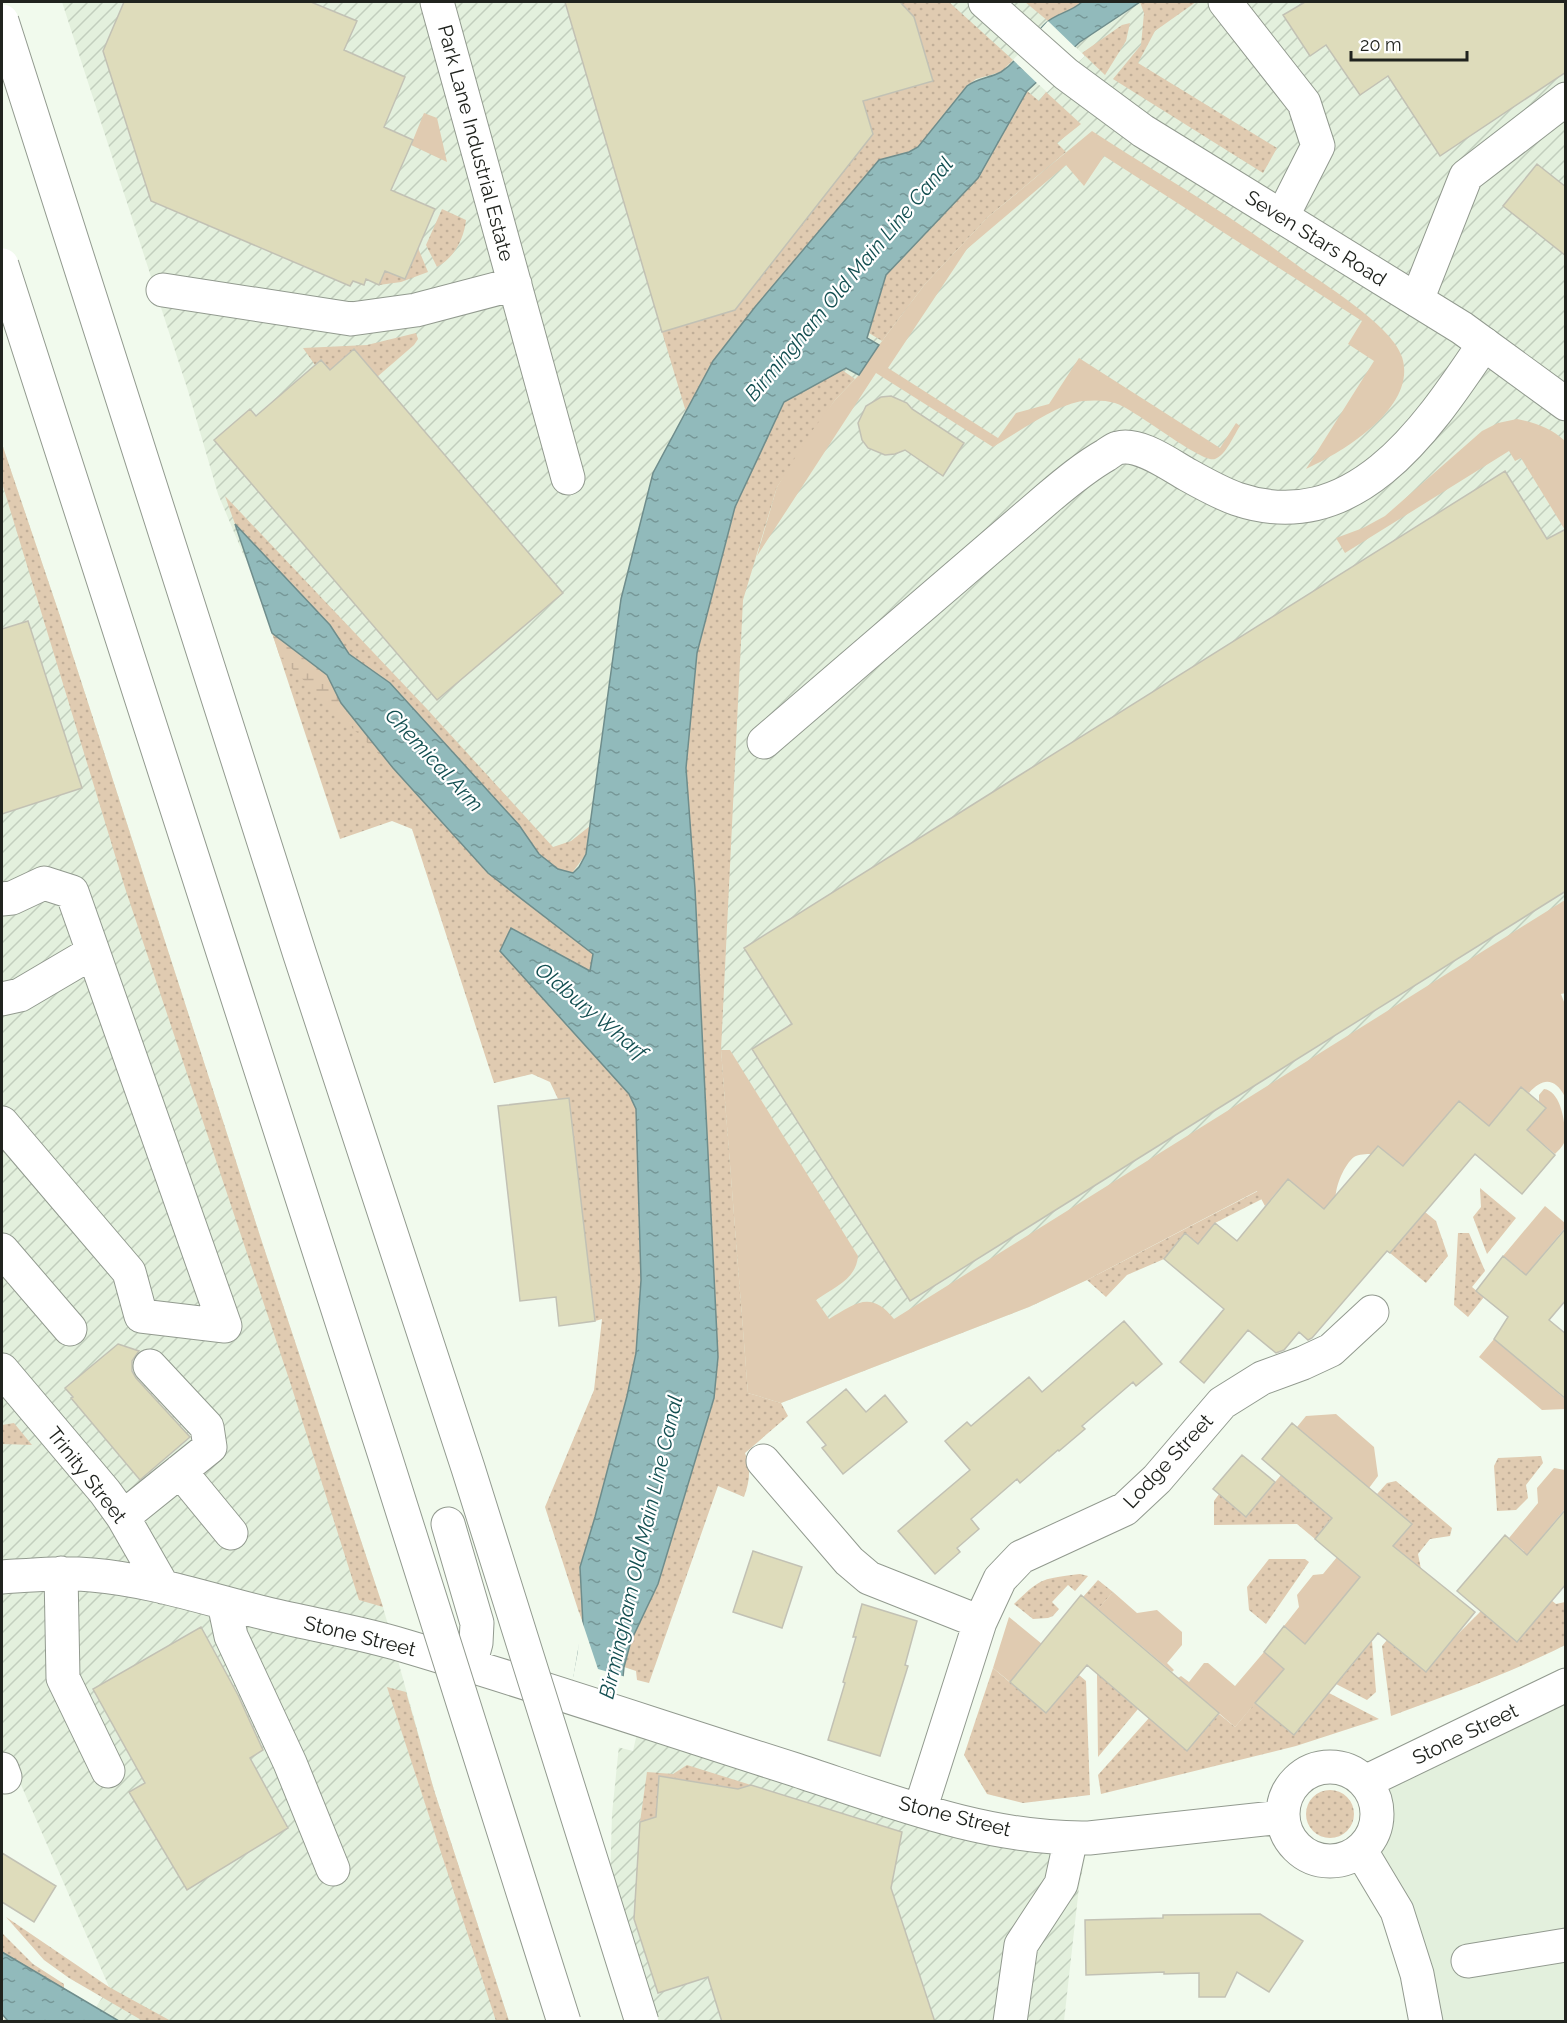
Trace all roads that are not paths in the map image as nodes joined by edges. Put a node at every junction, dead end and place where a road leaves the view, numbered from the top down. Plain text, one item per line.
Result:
1 (437, 2) edge
2 (985, 2) edge
3 (1225, 2) edge
4 (2, 21) edge
5 (1566, 99) edge
6 (1282, 217) junction
7 (2, 265) edge
8 (515, 284) junction
9 (163, 290) dead end
10 (1417, 300) junction
11 (1484, 344) junction
12 (1566, 404) edge
13 (568, 478) dead end
14 (764, 742) dead end
15 (2, 899) edge
16 (93, 952) junction
17 (2, 999) edge
18 (2, 1123) edge
19 (2, 1250) edge
20 (1372, 1312) dead end
21 (70, 1329) dead end
22 (150, 1366) dead end
23 (2, 1370) edge
24 (763, 1461) dead end
25 (180, 1471) junction
26 (123, 1517) junction
27 (447, 1524) dead end
28 (231, 1533) dead end
29 (62, 1573) junction
30 (2, 1577) edge
31 (163, 1587) junction
32 (224, 1603) junction
33 (980, 1622) junction
34 (471, 1665) junction
35 (1565, 1687) edge
36 (108, 1771) dead end
37 (1365, 1782) junction
38 (920, 1810) junction
39 (1282, 1817) junction
40 (1071, 1838) junction
41 (1361, 1851) junction
42 (333, 1869) dead end
43 (1566, 1946) edge
44 (1468, 1961) dead end
45 (564, 2022) edge
46 (642, 2022) edge
47 (1010, 2022) edge
48 (1426, 2022) edge

1 - 8 main road, Park Lane Industrial Estate
2 - 6 main road, Seven Stars Road
3 - 6 main road
4 - 46 main road, bridge
5 - 10 main road
6 - 10 main road, Seven Stars Road
7 - 45 main road, bridge
8 - 9 main road, Park Lane Industrial Estate
8 - 13 main road, Park Lane Industrial Estate
10 - 11 main road, Seven Stars Road
11 - 12 main road, Seven Stars Road
11 - 14 main road
15 - 16 main road
16 - 17 main road
16 - 18 main road
19 - 21 main road
20 - 33 main road, Lodge Street
22 - 25 main road
23 - 26 main road, Trinity Street
24 - 33 main road
25 - 26 main road
25 - 28 main road
26 - 31 main road, Trinity Street
27 - 34 main road
29 - 30 main road, Stone Street
29 - 31 main road, Stone Street
29 - 36 main road
31 - 32 main road, Stone Street
32 - 34 main road, Stone Street
32 - 42 main road
33 - 38 main road, Lodge Street
34 - 38 main road, Stone Street
35 - 37 main road, Stone Street
37 - 39 main road
37 - 41 main road
38 - 40 main road, Stone Street
39 - 40 main road, Stone Street
39 - 41 main road
40 - 47 main road
41 - 48 main road
43 - 44 main road

